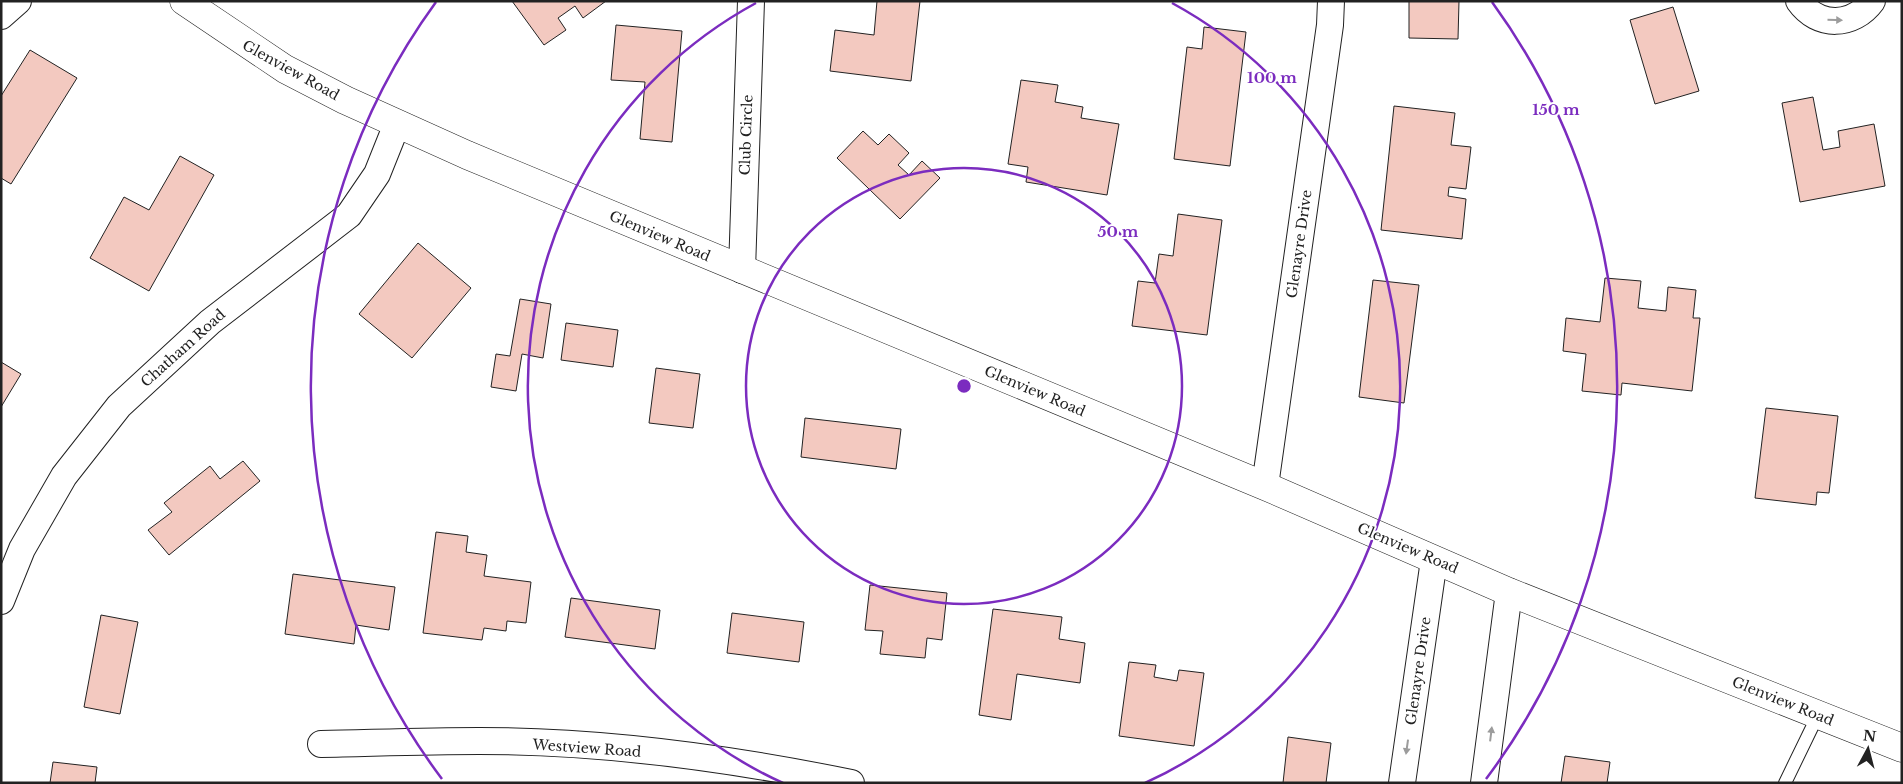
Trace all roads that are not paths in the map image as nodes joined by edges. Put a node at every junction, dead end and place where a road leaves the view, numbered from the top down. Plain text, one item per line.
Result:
1 (18, 1) edge
2 (184, 1) edge
3 (751, 1) edge
4 (1331, 1) edge
5 (1799, 1) edge
6 (1872, 1) edge
7 (1, 16) edge
8 (397, 124) junction
9 (742, 270) junction
10 (1265, 486) junction
11 (1434, 560) junction
12 (1509, 592) junction
13 (1, 601) edge
14 (1818, 715) junction
15 (320, 744) dead end
16 (1902, 748) edge
17 (788, 777) edge
18 (851, 783) edge
19 (1402, 783) edge
20 (1484, 783) edge
21 (1785, 783) edge

1 - 7 street
2 - 8 main road, Glenview Road
3 - 9 street, Club Circle
4 - 10 street, Glenayre Drive
5 -> 6 street
8 - 9 main road, Glenview Road
8 - 13 street, Chatham Road
9 - 10 main road, Glenview Road
10 - 11 main road, Glenview Road
11 - 12 main road, Glenview Road
11 -> 19 street, Glenayre Drive
12 - 14 main road, Glenview Road
20 -> 12 street
14 - 16 main road, Glenview Road
14 - 21 lane
15 - 17 street, Westview Road
17 - 18 street, Westview Road

